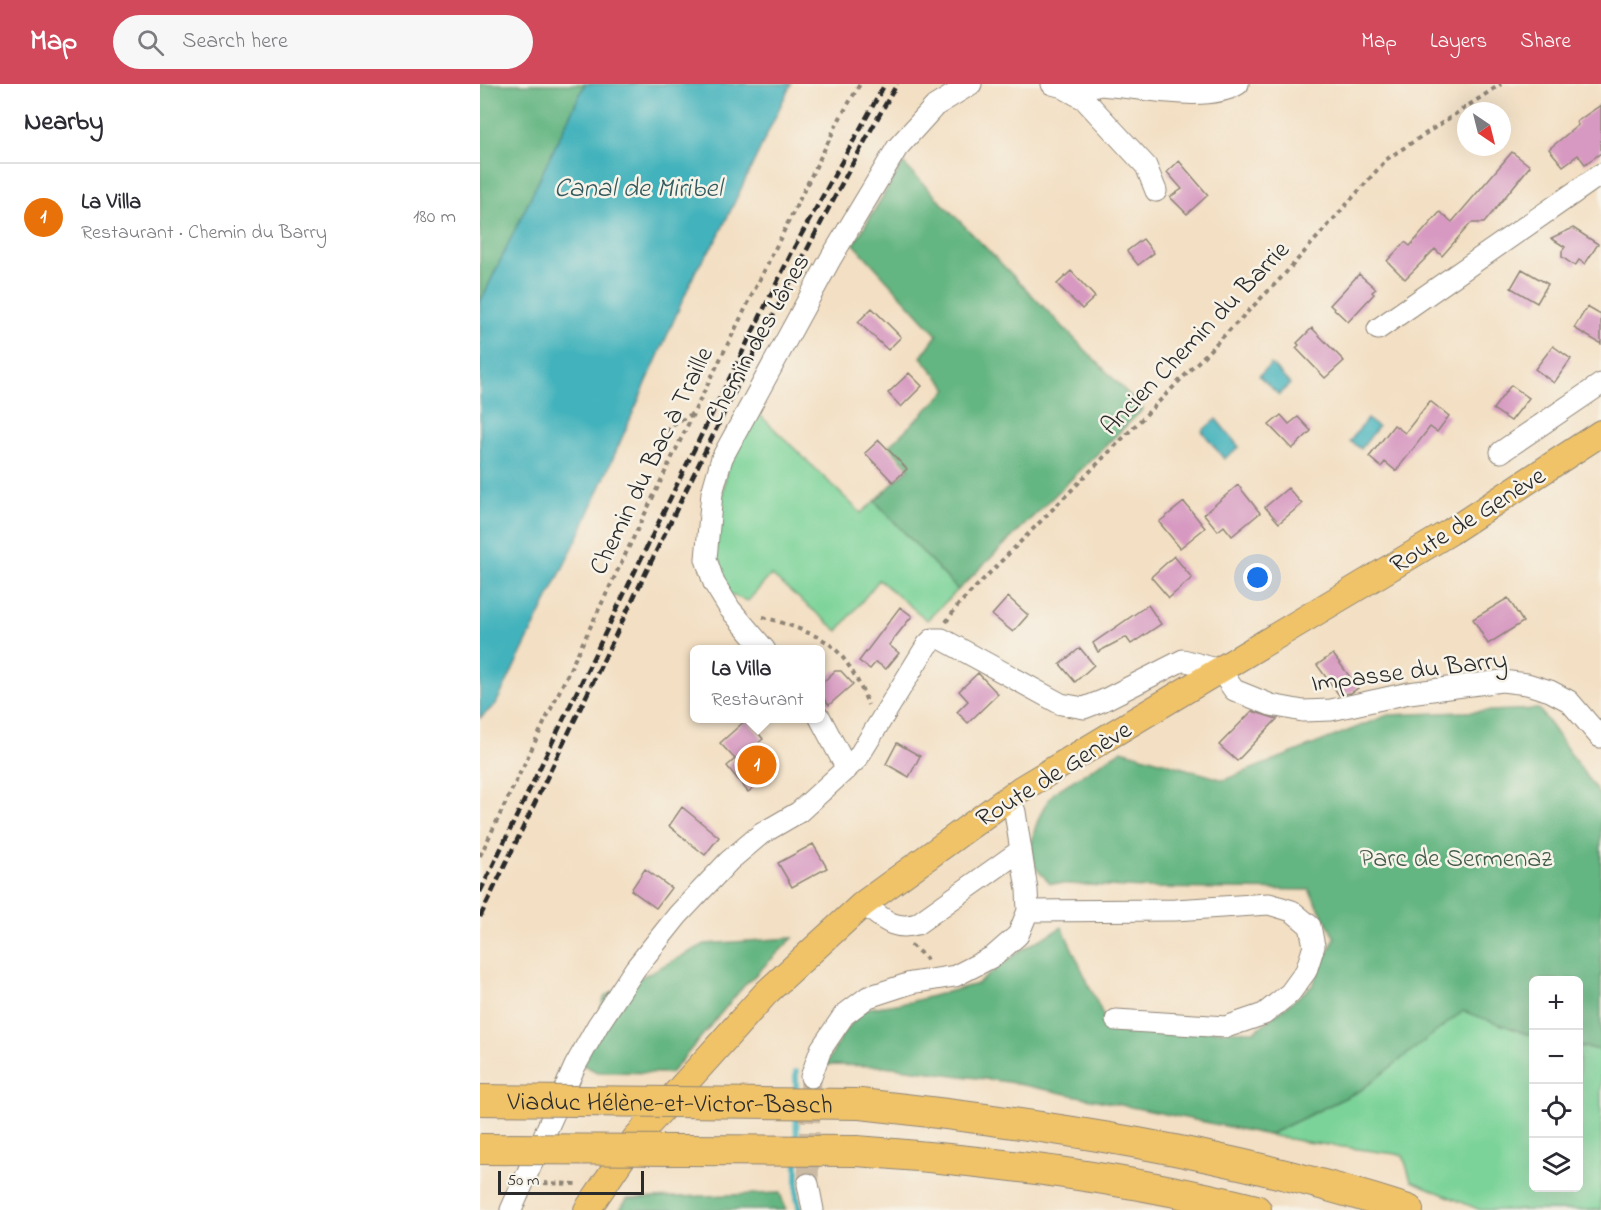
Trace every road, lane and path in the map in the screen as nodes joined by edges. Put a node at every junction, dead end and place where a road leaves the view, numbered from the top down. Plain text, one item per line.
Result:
1 (860, 84) edge
2 (971, 84) edge
3 (1239, 84) edge
4 (1501, 84) edge
5 (1058, 86) edge
6 (1601, 174) edge
7 (1156, 192) dead end
8 (1378, 329) dead end
9 (1601, 384) edge
10 (694, 412) junction
11 (1601, 433) edge
12 (1501, 452) dead end
13 (657, 457) dead end
14 (730, 609) junction
15 (933, 639) junction
16 (761, 645) edge
17 (1220, 670) junction
18 (823, 723) edge
19 (880, 723) junction
20 (1600, 737) edge
21 (847, 769) junction
22 (1009, 798) junction
23 (1021, 850) junction
24 (480, 856) edge
25 (863, 904) junction
26 (1028, 911) junction
27 (906, 927) junction
28 (934, 980) junction
29 (1116, 1020) dead end
30 (811, 1077) tunnel mouth
31 (480, 1100) edge
32 (480, 1149) edge
33 (523, 1182) junction
34 (573, 1184) dead end
35 (808, 1184) tunnel mouth
36 (511, 1210) edge
37 (587, 1210) edge
38 (813, 1210) edge
39 (1256, 1210) edge
40 (1408, 1210) edge

1 - 10 path, Chemin du Bac à Traille
2 - 14 street, Chemin des Lônes
3 - 5 street
4 - 15 path, Ancien Chemin du Barrie
5 - 7 street
6 - 8 street
9 - 12 street
10 - 13 path
10 - 24 path, Chemin du Bac à Traille
11 - 17 main road, Route de Genève
14 - 16 street, Chemin des Lônes
14 - 19 path
15 - 17 street
15 - 19 street
17 - 20 street, Impasse du Barry
17 - 22 main road, Route de Genève
18 - 21 street
19 - 21 street
21 - 33 street
22 - 23 street
22 - 25 main road, Route de Genève
23 - 26 street
23 - 27 street
25 - 27 street
25 - 37 main road, Route de Genève
26 - 28 street
26 - 29 street
27 - 28 path
28 - 30 street
31 - 40 highway, Viaduc Hélène-et-Victor-Basch, bridge
32 - 39 highway, Viaduc Hélène-et-Victor-Basch, bridge
33 - 34 path
33 - 36 street
35 - 38 street

